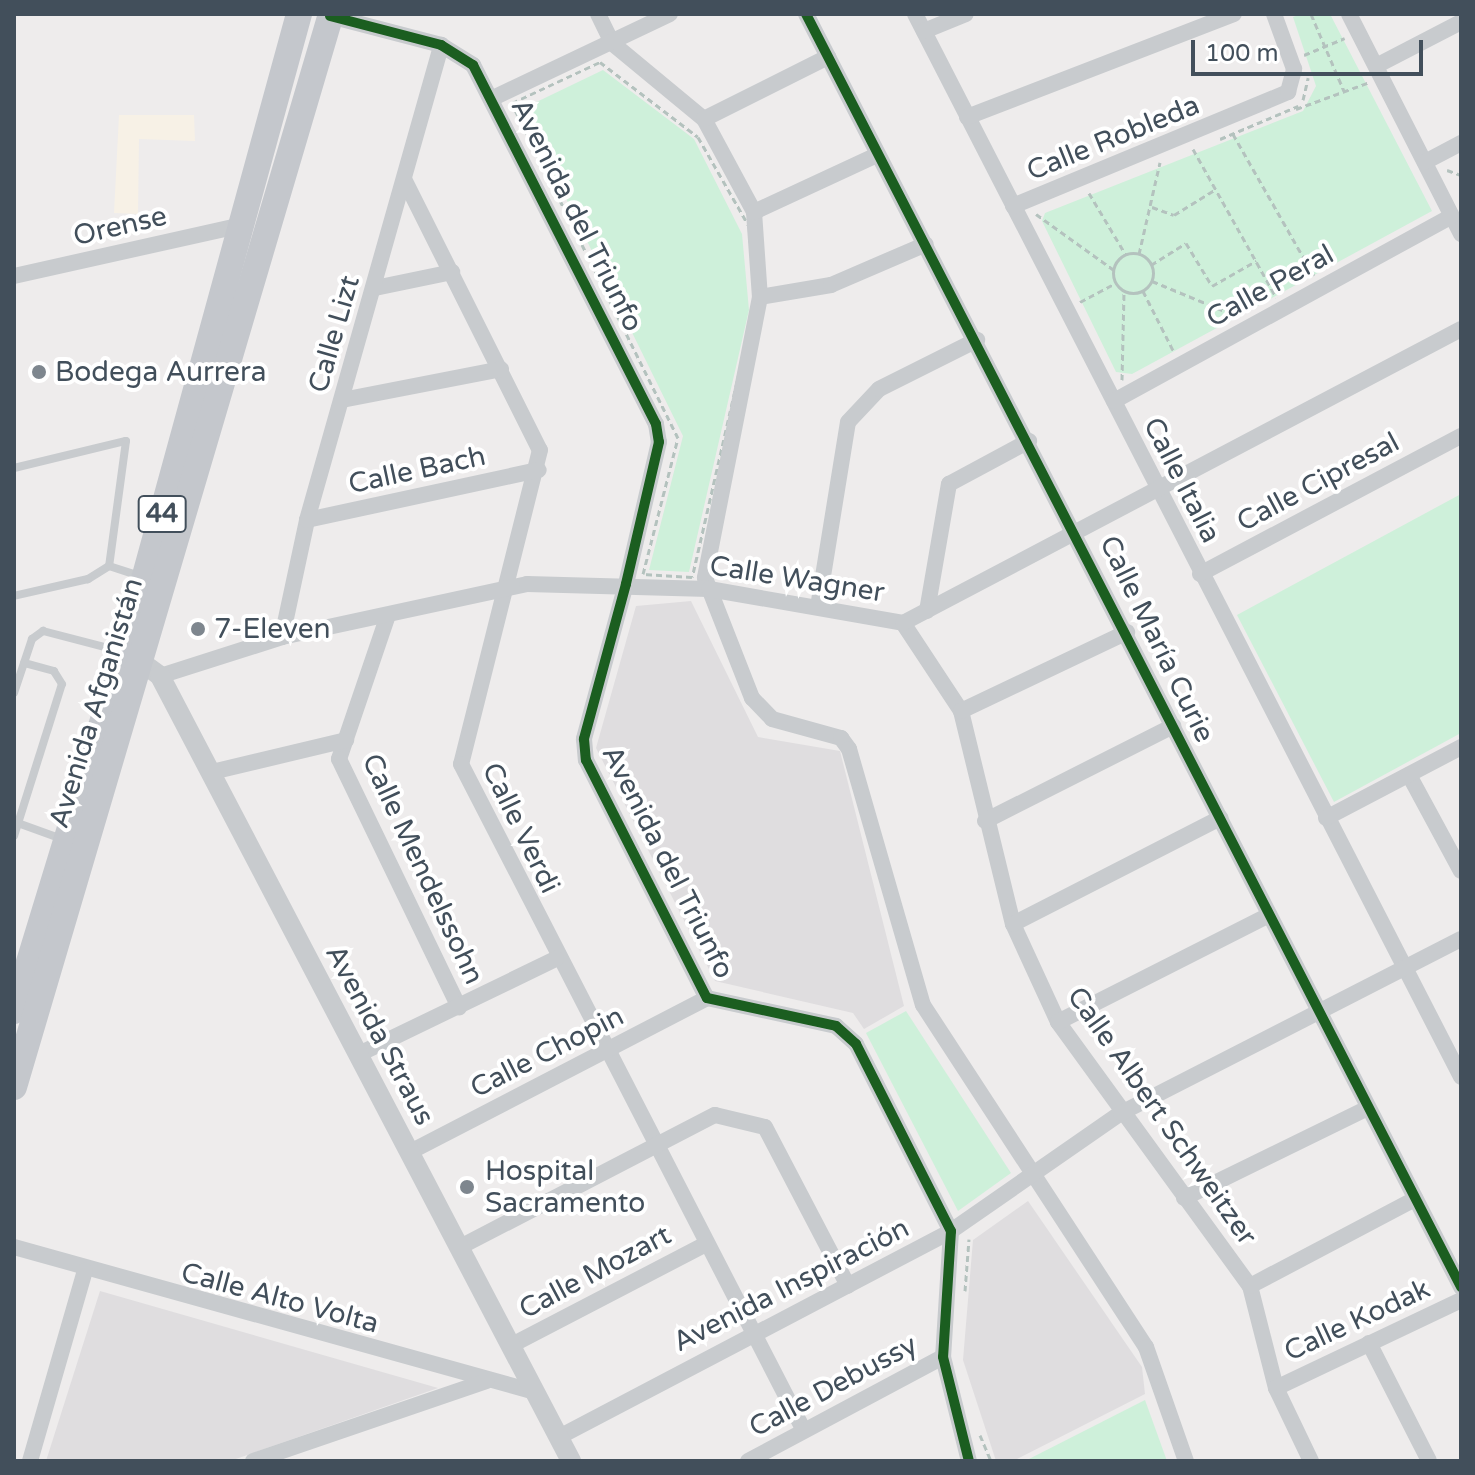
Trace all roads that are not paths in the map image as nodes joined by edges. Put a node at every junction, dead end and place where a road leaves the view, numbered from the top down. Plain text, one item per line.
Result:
1 (299, 14) edge
2 (598, 14) edge
3 (670, 14) edge
4 (806, 14) edge
5 (915, 14) edge
6 (966, 14) edge
7 (1234, 14) edge
8 (1274, 14) edge
9 (1349, 14) edge
10 (330, 15) edge
11 (1461, 22) edge
12 (924, 31) junction
13 (612, 43) junction
14 (441, 45) junction
15 (828, 57) junction
16 (1373, 74) junction
17 (491, 99) junction
18 (967, 117) junction
19 (704, 119) junction
20 (1461, 143) edge
21 (877, 155) junction
22 (1425, 162) junction
23 (404, 179) junction
24 (1013, 206) junction
25 (754, 212) junction
26 (1452, 216) junction
27 (238, 226) junction
28 (1461, 234) edge
29 (926, 244) junction
30 (452, 272) junction
31 (14, 276) edge
32 (375, 288) junction
33 (760, 297) junction
34 (1461, 329) edge
35 (977, 340) junction
36 (501, 369) junction
37 (342, 400) junction
38 (1114, 401) junction
39 (1461, 436) edge
40 (1029, 441) junction
41 (14, 468) edge
42 (539, 470) junction
43 (1158, 493) junction
44 (307, 520) junction
45 (1078, 534) junction
46 (109, 566) junction
47 (1200, 574) junction
48 (144, 577) junction
49 (626, 584) junction
50 (709, 589) junction
51 (506, 590) junction
52 (14, 596) edge
53 (818, 607) junction
54 (927, 611) junction
55 (387, 618) junction
56 (903, 623) junction
57 (1127, 632) junction
58 (282, 637) junction
59 (24, 663) junction
60 (142, 663) junction
61 (14, 693) edge
62 (961, 711) junction
63 (1173, 726) junction
64 (346, 740) junction
65 (1461, 747) edge
66 (212, 772) junction
67 (1409, 775) junction
68 (1220, 818) junction
69 (1326, 818) junction
70 (985, 821) junction
71 (16, 823) edge
72 (14, 836) edge
73 (63, 839) junction
74 (1461, 871) edge
75 (1269, 915) junction
76 (1013, 924) junction
77 (1461, 939) edge
78 (556, 959) junction
79 (1406, 968) junction
80 (25, 986) edge
81 (707, 998) junction
82 (459, 1007) junction
83 (1318, 1010) junction
84 (1058, 1022) junction
85 (605, 1050) junction
86 (357, 1055) junction
87 (1461, 1077) edge
88 (14, 1087) edge
89 (1368, 1108) junction
90 (1121, 1113) junction
91 (652, 1143) junction
92 (410, 1152) junction
93 (1030, 1177) junction
94 (1184, 1198) junction
95 (1415, 1199) junction
96 (951, 1231) junction
97 (704, 1245) junction
98 (14, 1247) edge
99 (460, 1247) junction
100 (85, 1271) junction
101 (848, 1286) junction
102 (1250, 1286) junction
103 (1461, 1287) edge
104 (1461, 1300) edge
105 (754, 1333) junction
106 (1369, 1343) junction
107 (510, 1346) junction
108 (943, 1357) junction
109 (487, 1381) junction
110 (1276, 1388) junction
111 (535, 1392) junction
112 (803, 1429) junction
113 (559, 1437) junction
114 (30, 1461) edge
115 (253, 1461) edge
116 (571, 1461) edge
117 (748, 1461) edge
118 (969, 1461) edge
119 (1186, 1461) edge
120 (1311, 1461) edge
121 (1429, 1461) edge

1 - 27 main road, Avenida Afganistán / 44
2 - 13 street
3 - 13 street
4 - 15 street, Calle María Curie
5 - 12 street, Calle Italia
6 - 12 street
7 - 18 street
8 - 24 street, Calle Robleda
9 - 16 street
10 - 14 street, Avenida del Triunfo
10 - 60 main road, Avenida Afganistán / 44
11 - 16 street
12 - 18 street, Calle Italia
13 - 17 street
13 - 19 street
14 - 17 street, Avenida del Triunfo
14 - 23 street, Calle Lizt
15 - 19 street
15 - 21 street, Calle María Curie
16 - 22 street
17 - 49 street, Avenida del Triunfo
18 - 24 street, Calle Italia
19 - 25 street
20 - 22 street
21 - 25 street
21 - 29 street, Calle María Curie
22 - 26 street
23 - 30 street, Calle Verdi
23 - 32 street, Calle Lizt
24 - 38 street, Calle Italia
25 - 33 street
26 - 28 street
26 - 38 street, Calle Peral
27 - 31 street, Orense
27 - 48 main road, Avenida Afganistán / 44
29 - 33 street
29 - 35 street, Calle María Curie
30 - 32 street
30 - 36 street, Calle Verdi
32 - 37 street, Calle Lizt
33 - 50 street
34 - 43 street, Calle Wagner
35 - 40 street, Calle María Curie
35 - 53 street
36 - 37 street
36 - 42 street, Calle Verdi
37 - 44 street, Calle Lizt
38 - 43 street, Calle Italia
39 - 47 street, Calle Cipresal
40 - 45 street, Calle María Curie
40 - 54 street
41 - 46 lane
42 - 44 street, Calle Bach
42 - 51 street, Calle Verdi
43 - 45 street, Calle Wagner
43 - 47 street, Calle Italia
44 - 58 street, Calle Lizt
45 - 54 street, Calle Wagner
45 - 57 street, Calle María Curie
46 - 48 lane
46 - 52 lane
47 - 69 street, Calle Italia
48 - 60 main road, Avenida Afganistán / 44
49 - 50 street, Calle Wagner
49 - 51 street, Calle Wagner
49 - 81 street, Avenida del Triunfo
50 - 53 street, Calle Wagner
50 - 93 street
51 - 55 street, Calle Wagner
51 - 78 street, Calle Verdi
53 - 56 street, Calle Wagner
54 - 56 street, Calle Wagner
55 - 58 street, Calle Wagner
55 - 64 street, Calle Mendelssohn
56 - 62 street, Calle Albert Schweitzer
57 - 62 street
57 - 63 street, Calle María Curie
58 - 60 street, Calle Wagner
59 - 60 lane
59 - 61 lane
59 - 71 lane
60 - 66 street, Avenida Straus
60 - 73 main road, Avenida Afganistán / 44
60 - 80 main road, Avenida Afganistán / 44
62 - 70 street, Calle Albert Schweitzer
63 - 68 street, Calle María Curie
63 - 70 street
64 - 66 street
64 - 82 street, Calle Mendelssohn
65 - 67 street
66 - 86 street, Avenida Straus
67 - 69 street
67 - 74 street
68 - 75 street, Calle María Curie
68 - 76 street
69 - 79 street, Calle Italia
70 - 76 street, Calle Albert Schweitzer
71 - 72 lane
71 - 73 lane
73 - 80 main road, Avenida Afganistán / 44
75 - 83 street, Calle María Curie
75 - 84 street
76 - 84 street, Calle Albert Schweitzer
77 - 79 street, Avenida Inspiración
78 - 82 street
78 - 85 street, Calle Verdi
79 - 83 street, Avenida Inspiración
79 - 87 street, Calle Italia
80 - 88 main road, Avenida Afganistán / 44
81 - 85 street, Calle Chopin
81 - 96 street, Avenida del Triunfo
82 - 86 street
83 - 89 street, Calle María Curie
83 - 90 street, Avenida Inspiración
84 - 90 street, Calle Albert Schweitzer
85 - 91 street, Calle Verdi
85 - 92 street, Calle Chopin
86 - 92 street, Avenida Straus
89 - 94 street
89 - 95 street, Calle María Curie
90 - 93 street, Avenida Inspiración
90 - 94 street, Calle Albert Schweitzer
91 - 97 street, Calle Verdi
91 - 99 street
91 - 101 street
92 - 99 street, Avenida Straus
93 - 96 street, Avenida Inspiración
93 - 119 street
94 - 102 street, Calle Albert Schweitzer
95 - 102 street
95 - 103 street, Calle María Curie
96 - 101 street, Avenida Inspiración
96 - 108 street
97 - 105 street, Calle Verdi
97 - 107 street, Calle Mozart
98 - 100 street, Calle Alto Volta
99 - 107 street, Avenida Straus
100 - 109 street, Calle Alto Volta
100 - 114 street
101 - 105 street, Avenida Inspiración
102 - 110 street, Calle Albert Schweitzer
104 - 106 street, Calle Kodak
105 - 112 street, Calle Verdi
105 - 113 street, Avenida Inspiración
106 - 110 street, Calle Kodak
106 - 121 street
107 - 111 street, Avenida Straus
108 - 112 street, Calle Debussy
108 - 118 street
109 - 111 street, Calle Alto Volta
109 - 115 street
110 - 120 street, Calle Albert Schweitzer
111 - 113 street, Avenida Straus
112 - 117 street, Calle Debussy
113 - 116 street, Avenida Straus

